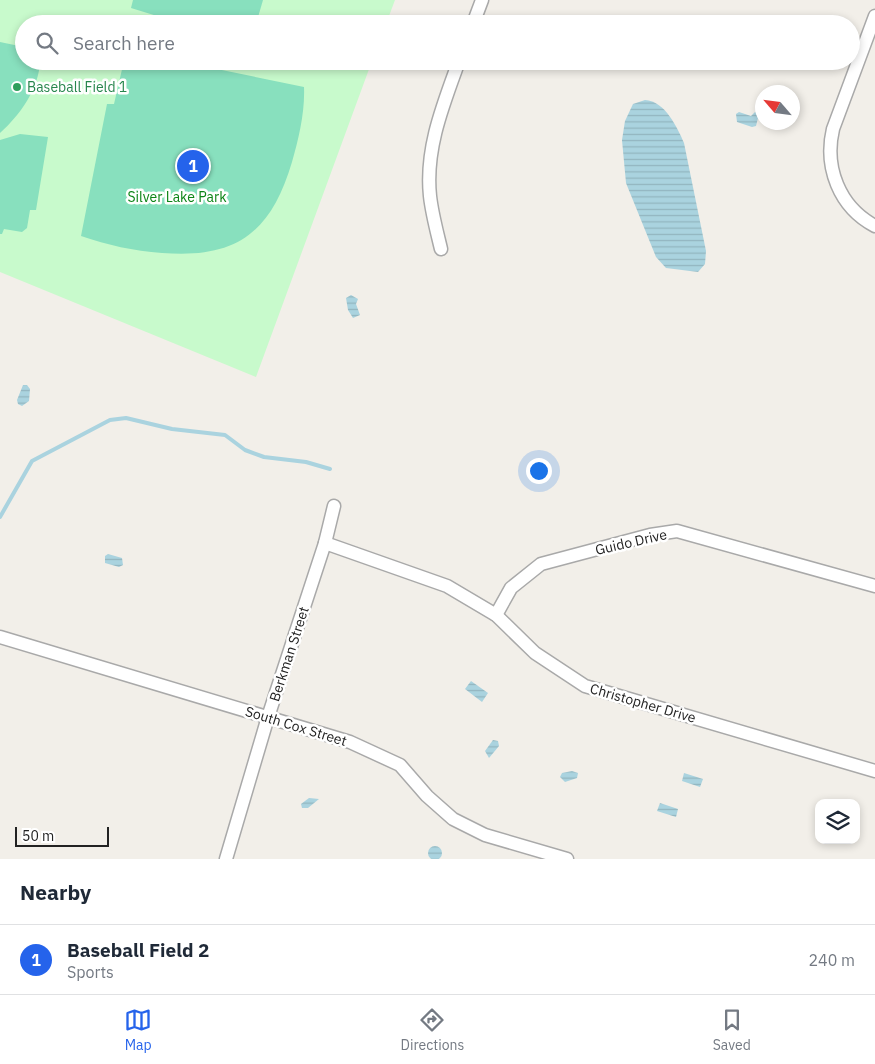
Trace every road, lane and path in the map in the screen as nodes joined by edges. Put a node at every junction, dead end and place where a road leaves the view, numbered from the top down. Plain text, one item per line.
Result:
1 (482, 0) edge
2 (476, 15) edge
3 (875, 16) edge
4 (860, 56) edge
5 (456, 70) edge
6 (855, 70) edge
7 (875, 226) edge
8 (441, 249) dead end
9 (334, 506) dead end
10 (325, 543) junction
11 (875, 586) edge
12 (496, 615) junction
13 (0, 637) edge
14 (268, 718) junction
15 (875, 771) edge
16 (226, 859) edge
17 (567, 859) edge

1 - 2 street
3 - 4 street
5 - 8 street
6 - 7 street
9 - 10 street, Berkman Street
10 - 12 street, Christopher Drive
10 - 14 street, Berkman Street
11 - 12 street, Guido Drive
12 - 15 street, Christopher Drive
13 - 14 street, South Cox Street
14 - 16 street, Berkman Street
14 - 17 street, South Cox Street

